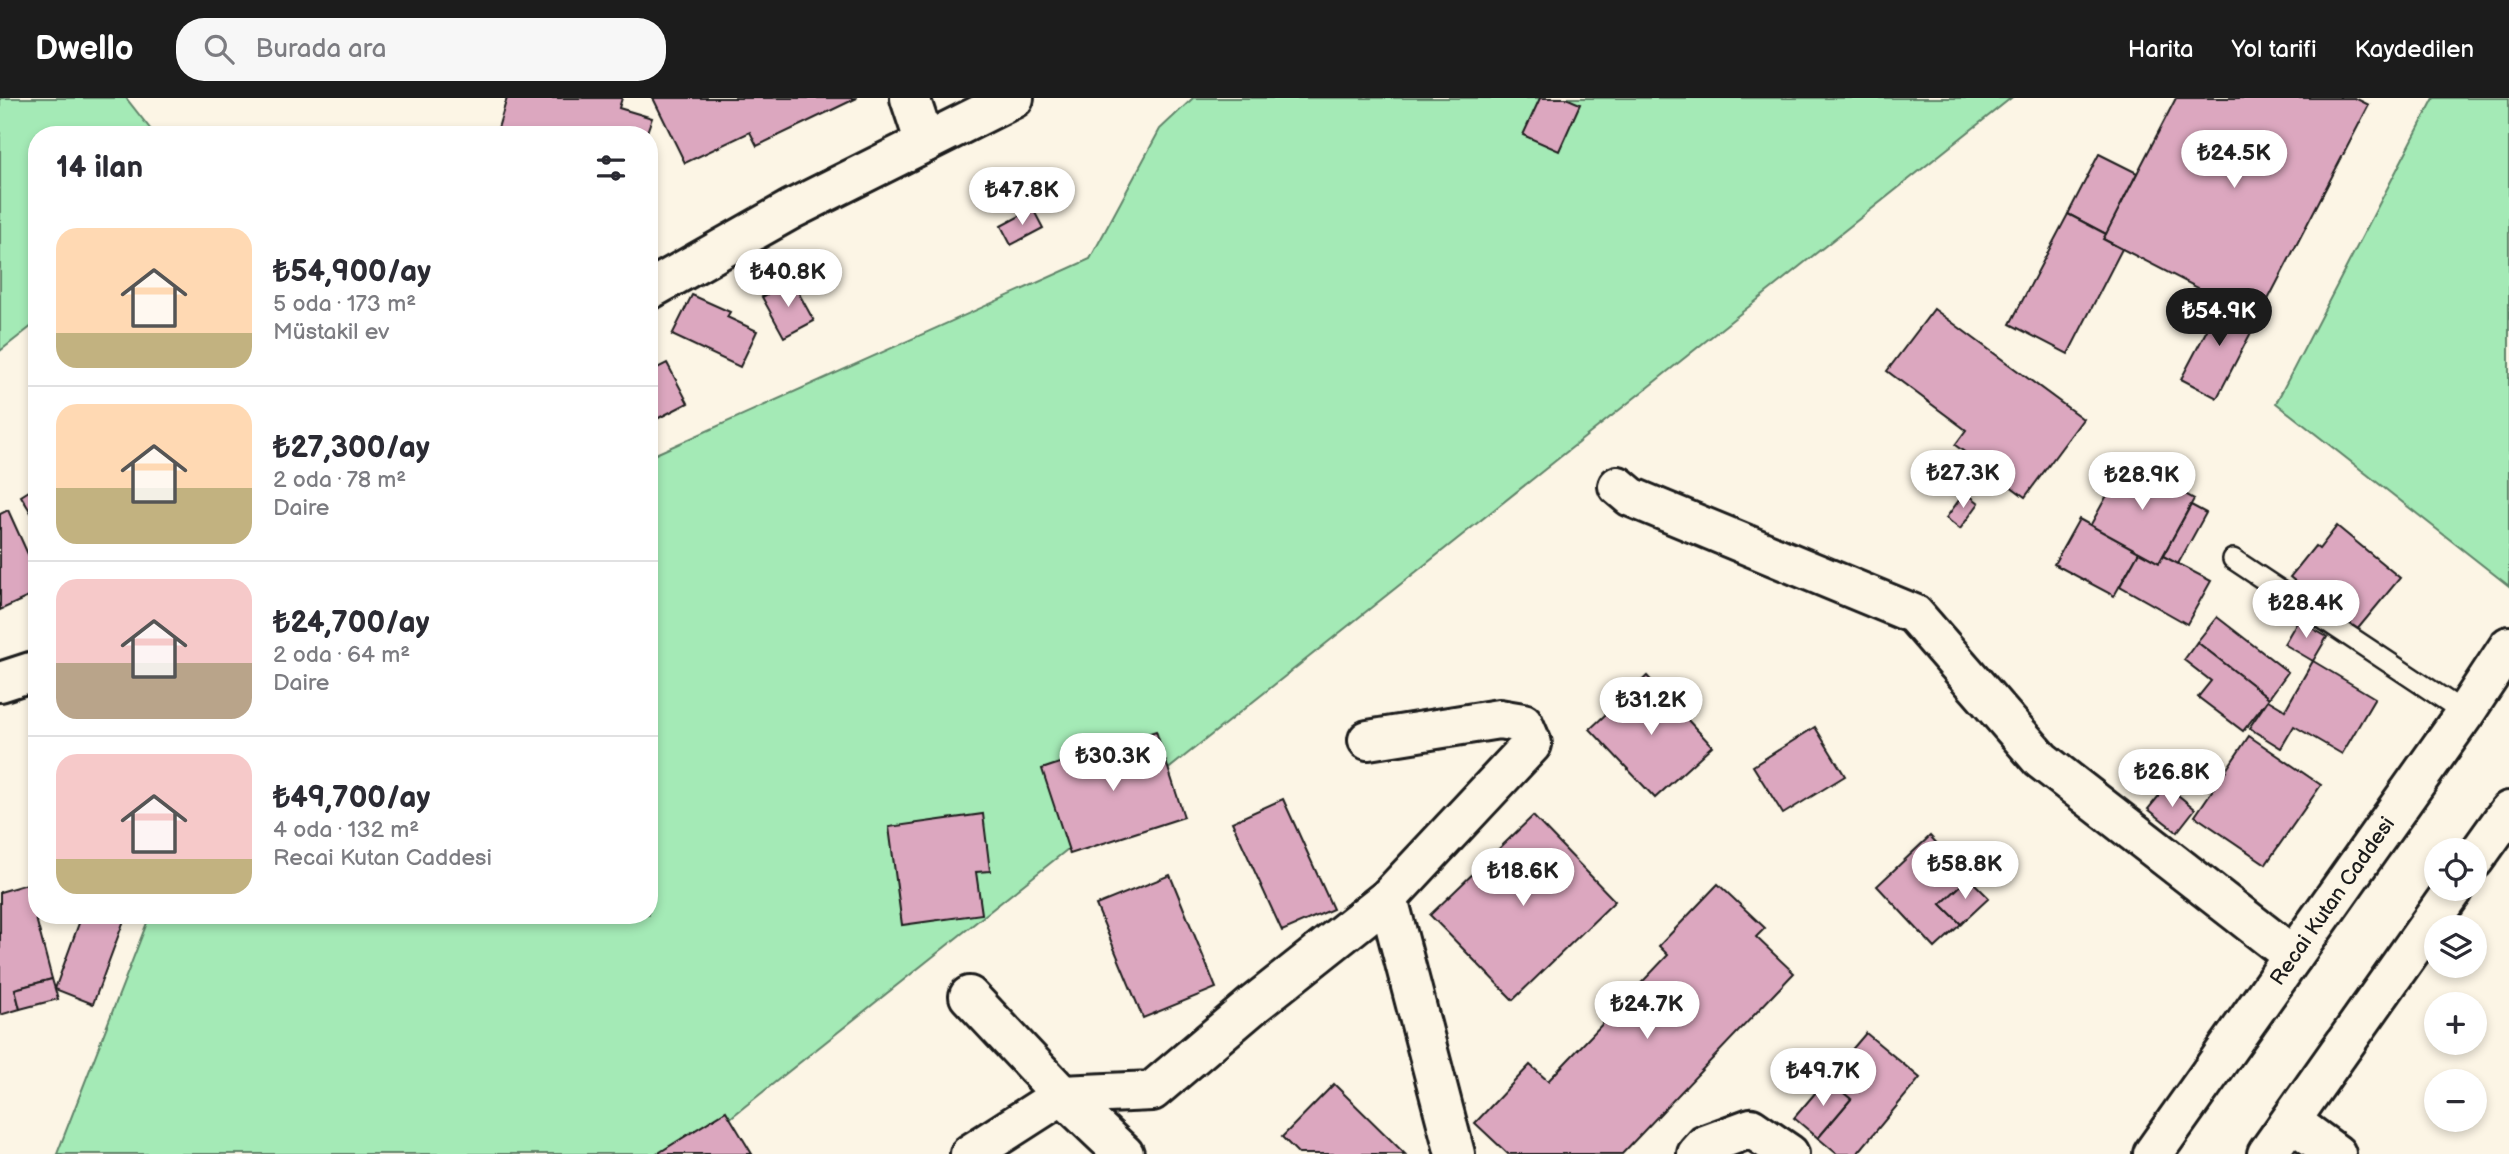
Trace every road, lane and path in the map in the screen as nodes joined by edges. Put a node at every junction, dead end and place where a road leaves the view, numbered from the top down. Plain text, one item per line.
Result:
1 (910, 98) edge
2 (1014, 98) edge
3 (925, 143) junction
4 (658, 285) edge
5 (1618, 486) dead end
6 (2232, 559) dead end
7 (2509, 646) edge
8 (28, 673) edge
9 (0, 682) edge
10 (2465, 713) junction
11 (1368, 740) dead end
12 (2509, 811) edge
13 (2487, 842) edge
14 (1388, 898) junction
15 (2446, 901) edge
16 (2293, 956) junction
17 (969, 996) dead end
18 (1062, 1095) junction
19 (2291, 1121) junction
20 (970, 1154) edge
21 (1125, 1154) edge
22 (1455, 1154) edge
23 (1697, 1154) edge
24 (1789, 1154) edge
25 (2153, 1154) edge
26 (2267, 1154) edge
27 (2336, 1154) edge

1 - 3 street
2 - 3 street
3 - 4 street
5 - 16 street
6 - 10 lane
7 - 10 street, Recai Kutan Caddesi
8 - 9 street
10 - 16 street, Recai Kutan Caddesi
11 - 14 street
12 - 13 street
14 - 18 street
14 - 22 street
15 - 19 street
16 - 25 street, Recai Kutan Caddesi
17 - 18 street
18 - 20 street
18 - 21 street
19 - 26 street
19 - 27 street
23 - 24 street

